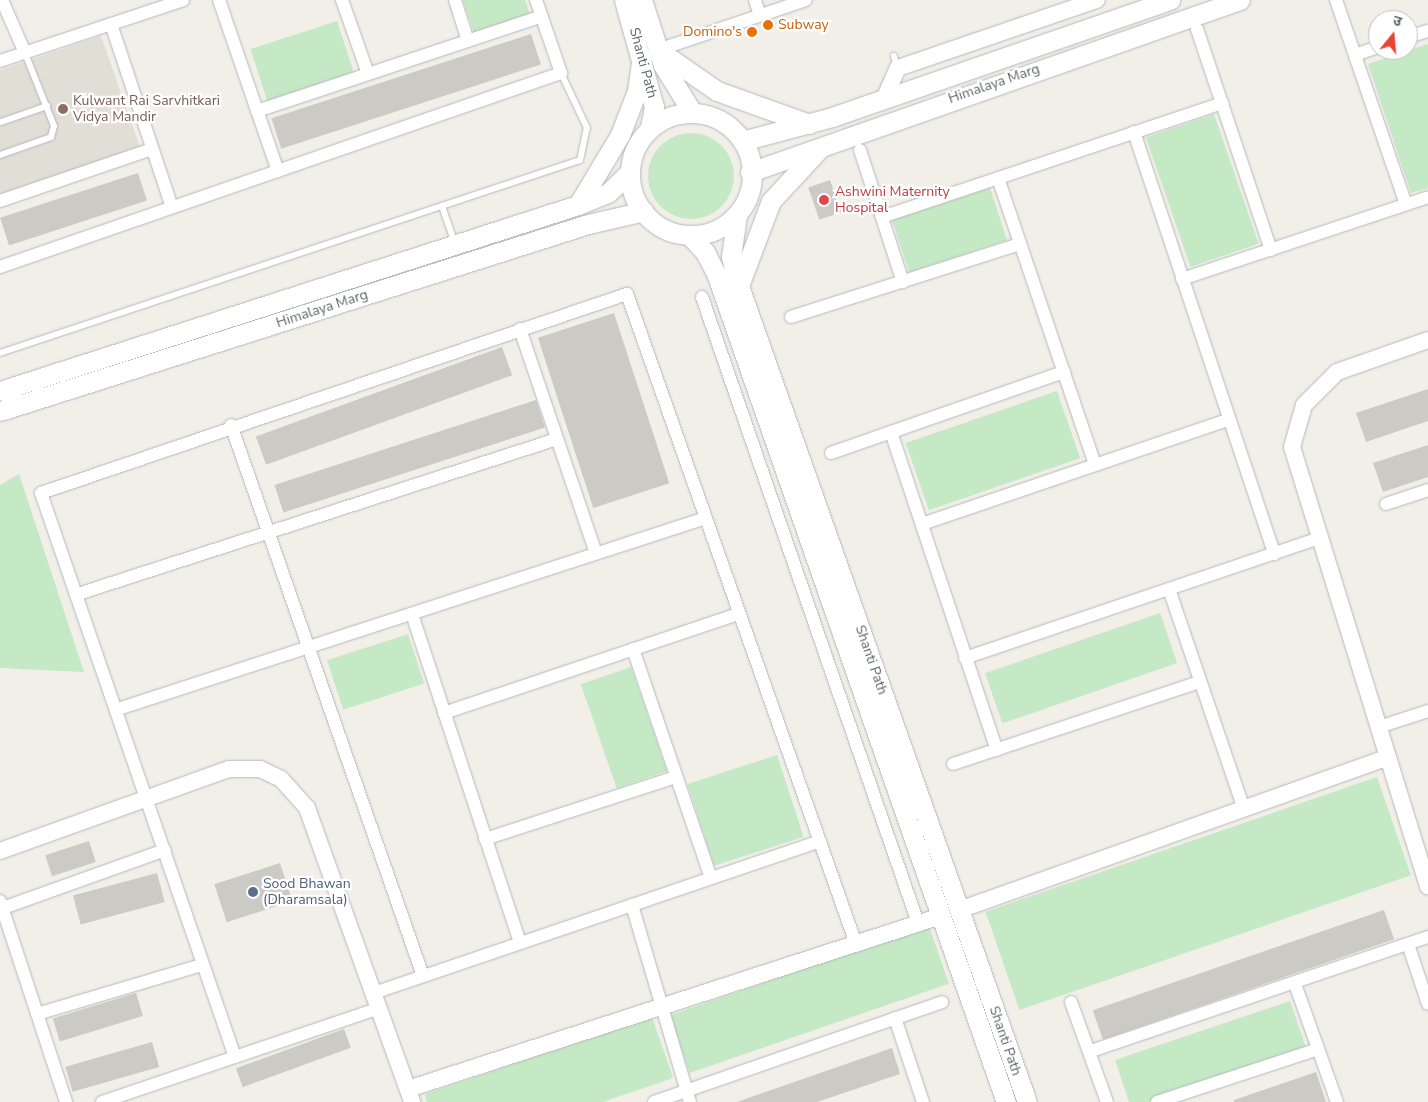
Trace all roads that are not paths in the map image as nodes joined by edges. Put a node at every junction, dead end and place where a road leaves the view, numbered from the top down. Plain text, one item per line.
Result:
1 (2, 0) edge
2 (183, 0) edge
3 (219, 0) edge
4 (342, 0) edge
5 (454, 0) edge
6 (536, 0) edge
7 (624, 0) edge
8 (642, 0) edge
9 (755, 0) edge
10 (806, 0) edge
11 (1097, 0) edge
12 (1170, 0) edge
13 (1240, 0) edge
14 (1336, 0) edge
15 (760, 15) junction
16 (542, 16) junction
17 (111, 24) junction
18 (1197, 29) dead end
19 (468, 41) junction
20 (1368, 50) edge
21 (25, 53) junction
22 (650, 54) junction
23 (1355, 54) junction
24 (0, 61) edge
25 (561, 73) junction
26 (368, 74) junction
27 (884, 99) junction
28 (1222, 104) junction
29 (47, 106) junction
30 (258, 111) junction
31 (692, 112) junction
32 (1, 122) edge
33 (809, 124) junction
34 (650, 127) junction
35 (1134, 132) junction
36 (742, 141) junction
37 (828, 141) junction
38 (152, 149) junction
39 (860, 150) dead end
40 (0, 155) edge
41 (278, 171) junction
42 (630, 172) junction
43 (750, 172) junction
44 (998, 178) junction
45 (1428, 197) edge
46 (0, 201) edge
47 (1406, 204) junction
48 (578, 205) junction
49 (442, 206) junction
50 (172, 207) junction
51 (644, 211) junction
52 (737, 214) junction
53 (882, 217) junction
54 (690, 236) junction
55 (456, 244) junction
56 (1020, 244) junction
57 (1271, 250) junction
58 (0, 267) edge
59 (1182, 279) junction
60 (903, 282) junction
61 (739, 286) junction
62 (702, 297) dead end
63 (791, 317) dead end
64 (520, 329) junction
65 (1428, 340) edge
66 (0, 353) edge
67 (1064, 372) junction
68 (0, 391) edge
69 (0, 411) edge
70 (1230, 419) junction
71 (231, 425) junction
72 (891, 432) junction
73 (557, 440) junction
74 (831, 452) dead end
75 (1095, 465) junction
76 (1427, 493) edge
77 (1386, 504) dead end
78 (706, 518) junction
79 (922, 524) junction
80 (268, 532) junction
81 (1319, 538) junction
82 (596, 554) junction
83 (1274, 554) junction
84 (1168, 589) junction
85 (78, 594) junction
86 (412, 614) junction
87 (739, 614) junction
88 (308, 647) junction
89 (633, 650) junction
90 (965, 658) junction
91 (1200, 682) junction
92 (118, 710) junction
93 (1428, 711) edge
94 (444, 713) junction
95 (1378, 727) junction
96 (997, 750) junction
97 (1388, 757) junction
98 (952, 764) dead end
99 (676, 777) junction
100 (147, 799) junction
101 (1244, 809) junction
102 (486, 839) junction
103 (820, 841) junction
104 (165, 850) junction
105 (0, 851) edge
106 (711, 878) junction
107 (1428, 886) edge
108 (1, 905) edge
109 (632, 905) junction
110 (959, 910) junction
111 (941, 916) junction
112 (918, 924) junction
113 (1428, 937) edge
114 (520, 943) junction
115 (856, 944) junction
116 (1408, 944) junction
117 (201, 965) junction
118 (423, 976) junction
119 (1296, 984) junction
120 (376, 1001) junction
121 (942, 1002) dead end
122 (1071, 1002) dead end
123 (1428, 1004) edge
124 (662, 1008) junction
125 (37, 1014) junction
126 (895, 1018) junction
127 (1318, 1049) junction
128 (1090, 1051) junction
129 (235, 1056) junction
130 (410, 1095) edge
131 (688, 1096) edge
132 (66, 1102) edge
133 (102, 1102) edge
134 (654, 1102) edge
135 (923, 1102) edge
136 (1006, 1102) edge
137 (1027, 1102) edge
138 (1107, 1102) edge
139 (1157, 1102) edge
140 (1337, 1102) edge

1 - 21 street
2 - 17 street
3 - 30 street
4 - 26 street
5 - 19 street
6 - 16 street
7 - 22 main road, Shanti Path
8 - 22 main road, Shanti Path
9 - 15 street
10 - 15 street
11 - 27 street
12 - 27 main road, Himalaya Marg
13 - 37 main road, Himalaya Marg
14 - 23 street
15 - 22 street
16 - 19 street
16 - 25 street
17 - 21 street
17 - 38 street
18 - 28 street
19 - 26 street
20 - 23 street
21 - 24 street
21 - 29 lane
22 - 31 main road, Shanti Path
22 - 33 main road
22 - 34 main road, Shanti Path
22 - 48 main road
23 - 47 street
25 - 41 street
25 - 49 lane
26 - 30 street
27 - 33 main road, Himalaya Marg
28 - 35 street
28 - 57 street
29 - 32 lane
29 - 40 lane
30 - 41 street
31 - 34 main road
31 - 36 main road
33 - 36 main road, Himalaya Marg
34 - 42 main road
35 - 44 street
35 - 59 street
36 - 43 main road
37 - 43 main road, Himalaya Marg
37 - 61 main road
38 - 46 street
38 - 50 street
39 - 53 street
41 - 50 street
42 - 48 main road, Himalaya Marg
42 - 51 main road
43 - 52 main road
44 - 53 street
44 - 56 street
45 - 47 street
47 - 57 street
48 - 55 main road, Himalaya Marg
49 - 55 lane
49 - 66 lane
50 - 58 street
51 - 54 main road
51 - 69 main road, Himalaya Marg
52 - 54 main road
52 - 61 main road, Shanti Path
53 - 60 street
54 - 111 main road, Shanti Path
55 - 68 main road, Himalaya Marg
56 - 60 street
56 - 67 street
57 - 59 street
59 - 70 street
60 - 63 street
61 - 110 main road, Shanti Path
62 - 112 street
64 - 71 street
64 - 73 street
64 - 78 street
65 - 81 street
67 - 72 street
67 - 75 street
70 - 75 street
70 - 83 street
71 - 80 street
71 - 85 street
72 - 74 street
72 - 79 street
73 - 80 street
73 - 82 street
75 - 79 street
76 - 77 street
78 - 82 street
78 - 87 street
79 - 90 street
80 - 85 street
80 - 88 street
81 - 83 street
81 - 95 street
82 - 86 street
83 - 84 street
84 - 90 street
84 - 91 street
85 - 92 street
86 - 88 street
86 - 94 street
87 - 89 street
87 - 103 street
88 - 92 street
88 - 118 street
89 - 94 street
89 - 99 street
90 - 96 street
91 - 96 street
91 - 101 street
92 - 100 street
93 - 95 street
94 - 102 street
95 - 97 street
96 - 98 street
97 - 101 street
97 - 107 street
99 - 102 street
99 - 106 street
100 - 104 street
100 - 105 street
100 - 120 street
101 - 110 street
102 - 114 street
103 - 106 street
103 - 115 street
104 - 108 street
104 - 117 street
106 - 109 street
108 - 125 street
109 - 114 street
109 - 124 street
110 - 137 main road, Shanti Path
111 - 112 street
111 - 136 main road, Shanti Path
112 - 115 street
113 - 116 street
114 - 118 street
115 - 124 street
116 - 119 street
116 - 123 street
117 - 125 street
117 - 129 street
118 - 120 street
119 - 127 street
119 - 128 street
120 - 129 street
120 - 130 street
121 - 126 street
122 - 128 street
124 - 130 street
124 - 131 street
125 - 132 street
126 - 131 street
126 - 135 street
127 - 139 street
127 - 140 street
128 - 138 street
129 - 133 street
131 - 134 street

